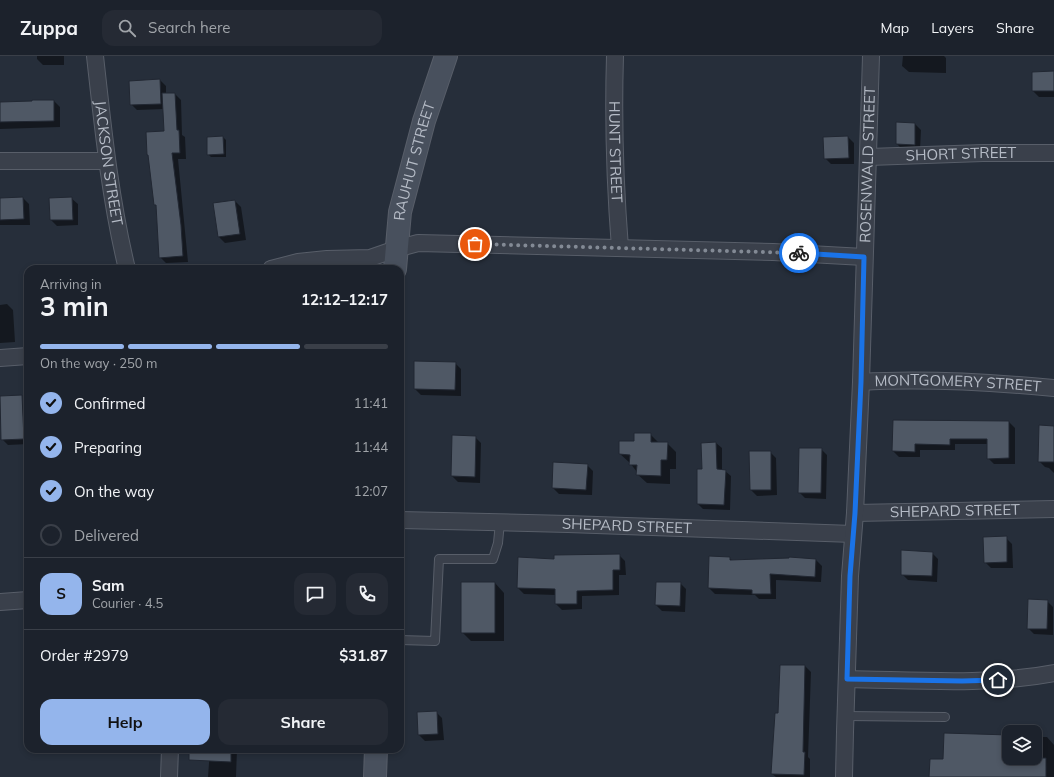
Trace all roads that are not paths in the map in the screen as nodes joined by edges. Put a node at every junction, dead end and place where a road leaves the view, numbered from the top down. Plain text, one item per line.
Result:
1 (95, 56) edge
2 (446, 56) edge
3 (615, 56) edge
4 (871, 56) edge
5 (1054, 153) edge
6 (869, 157) junction
7 (0, 161) edge
8 (106, 161) junction
9 (620, 248) junction
10 (864, 257) junction
11 (395, 259) edge
12 (126, 265) edge
13 (286, 265) edge
14 (24, 356) edge
15 (0, 358) edge
16 (861, 382) junction
17 (1054, 388) edge
18 (1054, 509) edge
19 (855, 513) junction
20 (404, 520) edge
21 (500, 522) junction
22 (853, 534) junction
23 (24, 600) edge
24 (0, 602) edge
25 (404, 640) edge
26 (1054, 673) edge
27 (847, 679) junction
28 (845, 716) junction
29 (945, 717) dead end
30 (170, 753) edge
31 (376, 753) edge
32 (169, 777) edge
33 (375, 777) edge
34 (844, 777) edge

1 - 8 street, JACKSON STREET
2 - 11 main road, RAUHUT STREET
3 - 9 street, HUNT STREET
4 - 6 street, ROSENWALD STREET
5 - 6 street, SHORT STREET
6 - 10 street, ROSENWALD STREET
7 - 8 street
8 - 12 street, JACKSON STREET
9 - 10 street
9 - 11 street
10 - 16 street, ROSENWALD STREET
11 - 13 street
14 - 15 street
16 - 17 street, MONTGOMERY STREET
16 - 19 street, ROSENWALD STREET
18 - 19 street, SHEPARD STREET
19 - 22 street, ROSENWALD STREET
20 - 21 street, SHEPARD STREET
21 - 22 street, SHEPARD STREET
21 - 25 lane
22 - 27 street, ROSENWALD STREET
23 - 24 street
26 - 27 street
27 - 28 street, ROSENWALD STREET
28 - 29 lane
28 - 34 street, ROSENWALD STREET
30 - 32 street
31 - 33 main road

